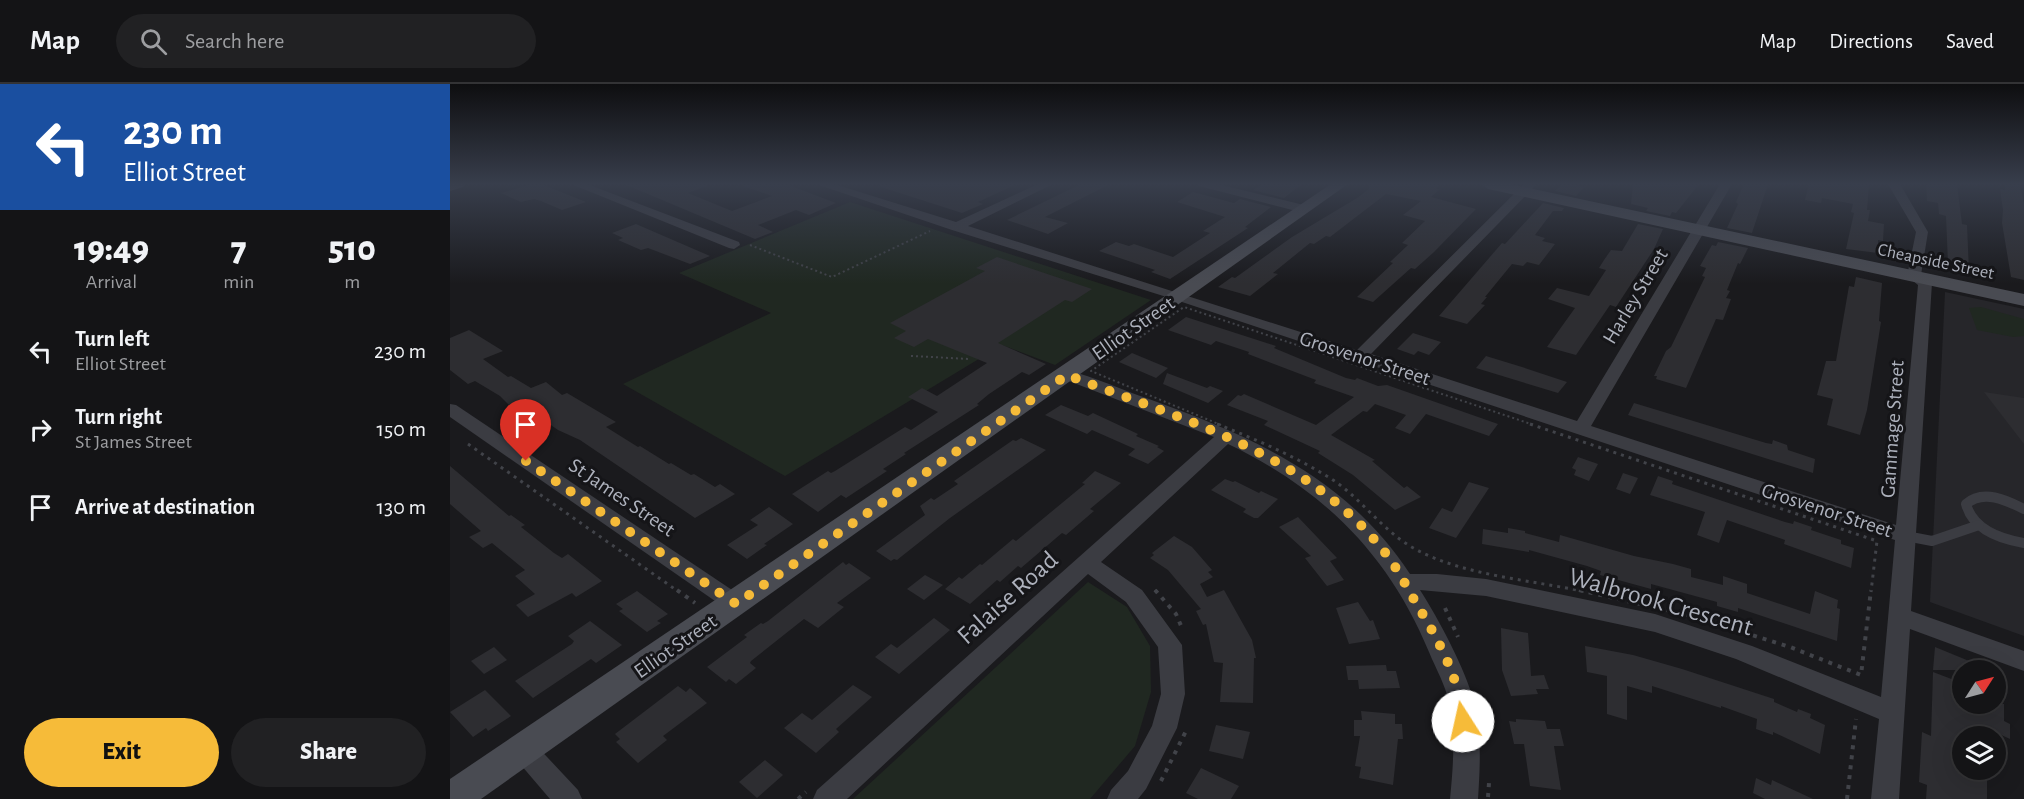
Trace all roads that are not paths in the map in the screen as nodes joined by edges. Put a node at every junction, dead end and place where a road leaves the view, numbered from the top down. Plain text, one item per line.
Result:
1 (663, 217) edge
2 (926, 217) edge
3 (976, 217) edge
4 (1292, 217) edge
5 (1498, 217) edge
6 (1647, 217) edge
7 (1706, 217) edge
8 (1913, 217) edge
9 (956, 227) junction
10 (1699, 230) junction
11 (734, 245) dead end
12 (1914, 276) junction
13 (1178, 296) junction
14 (2024, 300) edge
15 (1360, 356) junction
16 (1067, 375) junction
17 (450, 410) edge
18 (1580, 430) junction
19 (1226, 436) junction
20 (2024, 509) edge
21 (1979, 525) junction
22 (1906, 536) junction
23 (2024, 543) edge
24 (1087, 562) junction
25 (1404, 583) junction
26 (736, 604) junction
27 (1900, 616) junction
28 (2024, 661) edge
29 (1892, 713) junction
30 (524, 750) junction
31 (451, 799) edge
32 (568, 799) edge
33 (827, 799) edge
34 (1121, 799) edge
35 (1464, 799) edge
36 (1885, 799) edge

1 - 11 street
2 - 9 street, Grosvenor Street
3 - 9 street
4 - 13 street, Elliot Street
5 - 15 street
6 - 10 street, Cheapside Street
7 - 10 street, Harley Street
8 - 12 street
9 - 13 street, Grosvenor Street
10 - 12 street, Cheapside Street
10 - 18 street, Harley Street
12 - 14 street, Cheapside Street
12 - 22 street, Gammage Street
13 - 15 street, Grosvenor Street
13 - 16 street, Elliot Street
15 - 18 street, Grosvenor Street
16 - 19 street
16 - 26 street, Elliot Street
17 - 26 street, St James Street
18 - 22 street, Grosvenor Street
19 - 24 street, Falaise Road
19 - 25 street
20 - 21 lane
21 - 22 lane
21 - 23 lane
22 - 27 street, Gammage Street
24 - 33 street, Falaise Road
24 - 34 street
25 - 29 street, Walbrook Crescent
25 - 35 street
26 - 30 street, Elliot Street
27 - 28 street
27 - 29 street, Gammage Street
29 - 36 street, Gammage Street
30 - 31 street, Elliot Street
30 - 32 street

